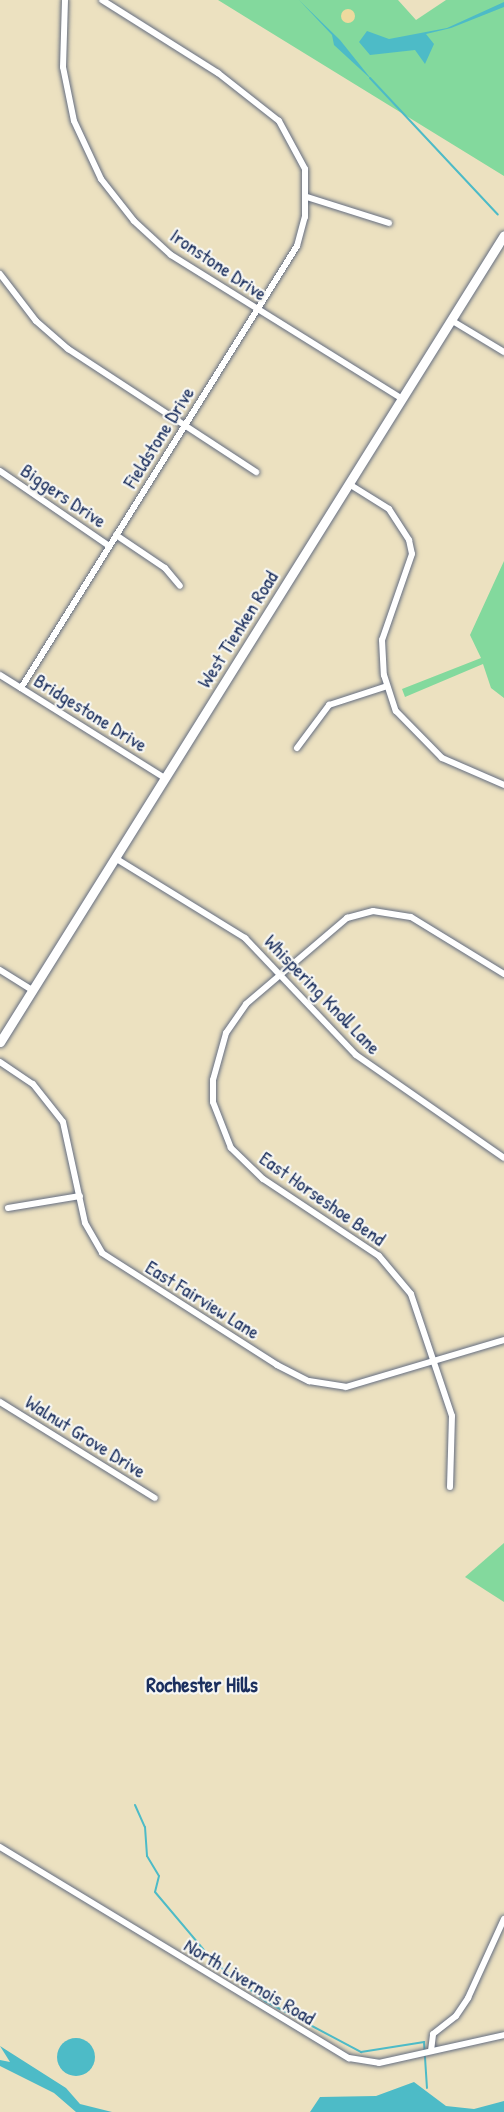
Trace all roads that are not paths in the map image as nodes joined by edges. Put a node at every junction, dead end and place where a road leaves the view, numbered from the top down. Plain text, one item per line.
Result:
1 (65, 0) edge
2 (102, 0) edge
3 (307, 197) junction
4 (389, 223) dead end
5 (504, 235) edge
6 (0, 274) edge
7 (257, 309) junction
8 (451, 320) junction
9 (504, 352) edge
10 (402, 399) junction
11 (184, 425) junction
12 (0, 471) edge
13 (256, 472) dead end
14 (349, 484) junction
15 (116, 535) junction
16 (109, 546) junction
17 (180, 586) dead end
18 (0, 675) edge
19 (387, 686) junction
20 (21, 688) junction
21 (297, 748) dead end
22 (165, 778) junction
23 (504, 785) edge
24 (115, 858) junction
25 (0, 970) edge
26 (282, 973) junction
27 (504, 974) edge
28 (32, 990) junction
29 (0, 1042) edge
30 (0, 1062) edge
31 (504, 1158) edge
32 (80, 1196) junction
33 (8, 1208) dead end
34 (504, 1340) edge
35 (436, 1361) junction
36 (0, 1402) edge
37 (450, 1487) dead end
38 (155, 1497) dead end
39 (0, 1847) edge
40 (504, 1919) edge
41 (504, 2035) edge
42 (431, 2051) junction

1 - 7 street, Ironstone Drive
2 - 3 street
3 - 4 street
3 - 7 street, Fieldstone Drive
5 - 8 street, West Tienken Road
6 - 11 street
7 - 10 street, Ironstone Drive
7 - 11 street, Fieldstone Drive
8 - 9 street
8 - 10 street, West Tienken Road
10 - 14 street, West Tienken Road
11 - 13 street
11 - 15 street, Fieldstone Drive
12 - 16 street, Biggers Drive
14 - 19 street
14 - 22 street, West Tienken Road
15 - 16 street, Fieldstone Drive
15 - 17 street
16 - 20 street, Fieldstone Drive
18 - 20 street, Bridgestone Drive
19 - 21 street
19 - 23 street
20 - 22 street, Bridgestone Drive
22 - 24 street, West Tienken Road
24 - 26 street, Whispering Knoll Lane
24 - 28 street, West Tienken Road
25 - 28 street
26 - 27 street, East Horseshoe Bend
26 - 31 street, Whispering Knoll Lane
26 - 35 street, East Horseshoe Bend
28 - 29 street, West Tienken Road
30 - 32 street, East Fairview Lane
32 - 33 street
32 - 35 street, East Fairview Lane
34 - 35 street, East Fairview Lane
35 - 37 street, East Horseshoe Bend
36 - 38 street, Walnut Grove Drive
39 - 42 street, North Livernois Road
40 - 42 street
41 - 42 street, North Livernois Road

